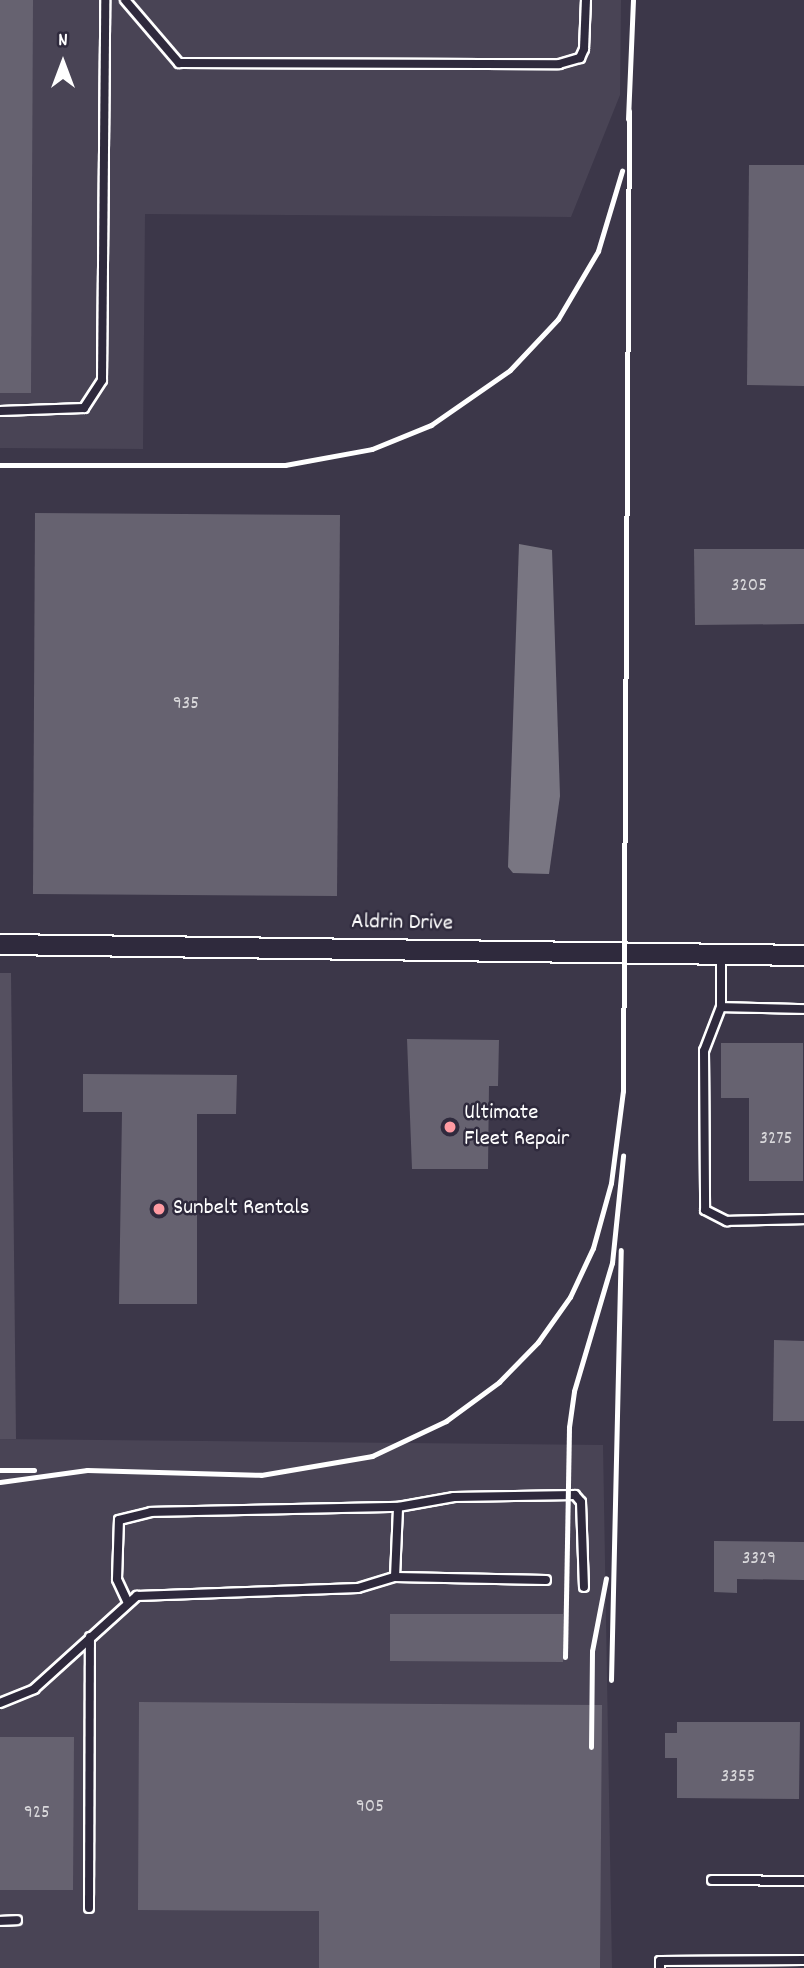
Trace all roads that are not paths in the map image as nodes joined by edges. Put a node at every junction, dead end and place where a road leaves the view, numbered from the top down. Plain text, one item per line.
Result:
1 (105, 0) edge
2 (125, 0) edge
3 (586, 0) edge
4 (0, 411) edge
5 (0, 944) edge
6 (721, 953) junction
7 (804, 955) edge
8 (721, 1007) junction
9 (804, 1009) edge
10 (804, 1219) edge
11 (398, 1507) junction
12 (395, 1577) junction
13 (546, 1580) dead end
14 (584, 1587) dead end
15 (128, 1602) junction
16 (90, 1637) junction
17 (0, 1703) edge
18 (712, 1880) dead end
19 (804, 1881) edge
20 (89, 1908) dead end
21 (0, 1920) edge
22 (17, 1920) dead end
23 (804, 1960) edge
24 (660, 1968) edge

1 - 4 lane
2 - 3 lane
5 - 6 street, Aldrin Drive
6 - 7 street, Aldrin Drive
6 - 8 lane
8 - 9 lane
8 - 10 lane
11 - 12 lane
11 - 14 lane
11 - 15 lane
12 - 13 lane
12 - 15 lane
15 - 16 lane
16 - 17 lane
16 - 20 lane
18 - 19 lane
21 - 22 lane
23 - 24 lane

